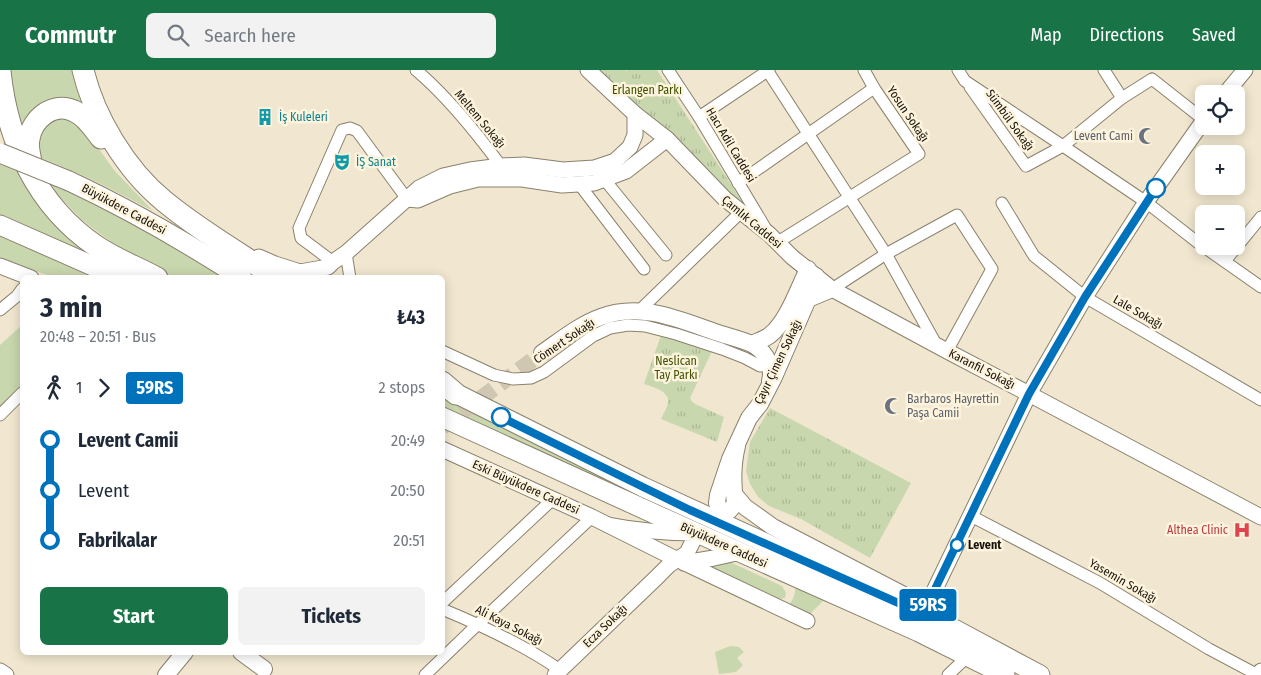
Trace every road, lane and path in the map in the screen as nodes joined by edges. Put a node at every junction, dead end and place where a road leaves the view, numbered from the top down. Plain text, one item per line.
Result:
1 (83, 70) edge
2 (416, 70) edge
3 (588, 70) edge
4 (668, 70) edge
5 (768, 70) edge
6 (864, 70) edge
7 (958, 70) edge
8 (1104, 70) edge
9 (1245, 70) edge
10 (0, 71) edge
11 (1149, 75) edge
12 (965, 81) junction
13 (1232, 85) edge
14 (874, 88) junction
15 (1122, 98) junction
16 (1195, 113) edge
17 (635, 114) junction
18 (699, 117) junction
19 (1195, 133) edge
20 (807, 134) junction
21 (666, 140) junction
22 (1063, 146) junction
23 (0, 153) edge
24 (604, 172) junction
25 (505, 173) junction
26 (738, 182) junction
27 (579, 184) junction
28 (38, 186) junction
29 (849, 198) junction
30 (407, 199) junction
31 (162, 200) junction
32 (1146, 202) junction
33 (1002, 203) dead end
34 (741, 212) junction
35 (180, 214) junction
36 (1261, 217) edge
37 (1, 226) edge
38 (774, 238) junction
39 (346, 253) junction
40 (886, 254) junction
41 (666, 255) dead end
42 (1225, 262) junction
43 (0, 266) edge
44 (330, 269) edge
45 (644, 269) dead end
46 (812, 273) junction
47 (113, 275) edge
48 (151, 275) edge
49 (237, 275) edge
50 (273, 275) edge
51 (350, 275) edge
52 (20, 276) edge
53 (1261, 287) edge
54 (832, 289) junction
55 (20, 292) edge
56 (1085, 297) junction
57 (808, 299) junction
58 (0, 310) edge
59 (639, 311) junction
60 (733, 338) junction
61 (752, 344) junction
62 (942, 348) junction
63 (445, 352) edge
64 (542, 353) tunnel mouth
65 (760, 366) junction
66 (768, 386) junction
67 (447, 388) edge
68 (1029, 394) junction
69 (20, 395) edge
70 (1261, 400) edge
71 (20, 406) edge
72 (0, 415) edge
73 (445, 418) edge
74 (749, 418) junction
75 (0, 426) edge
76 (445, 450) edge
77 (726, 494) junction
78 (553, 499) junction
79 (690, 510) junction
80 (971, 516) junction
81 (592, 517) junction
82 (1261, 517) edge
83 (608, 525) junction
84 (698, 533) junction
85 (741, 552) junction
86 (682, 561) junction
87 (445, 600) edge
88 (445, 610) edge
89 (923, 614) junction
90 (806, 621) dead end
91 (478, 624) junction
92 (192, 655) edge
93 (245, 655) edge
94 (254, 655) edge
95 (968, 656) junction
96 (176, 664) edge
97 (0, 670) edge
98 (1261, 671) edge
99 (268, 672) edge
100 (557, 672) edge
101 (6, 675) edge
102 (425, 675) edge
103 (948, 675) edge
104 (1004, 675) edge
105 (1040, 675) edge
106 (1258, 675) edge

1 - 31 highway
2 - 25 street, Meltem Sokağı
3 - 17 street, Çamlık Caddesi
4 - 18 street, Hacı Adil Caddesi
5 - 18 street
5 - 20 street, Karanfil Sokağı
6 - 14 street
7 - 12 street, Sümbül Sokağı
8 - 15 street
9 - 13 street
10 - 28 highway
11 - 15 street
11 - 16 street
12 - 22 street, Sümbül Sokağı
12 - 22 street, Sümbül Sokağı
14 - 20 street, Yosun Sokağı
14 - 29 street, Yosun Sokağı
15 - 22 street
17 - 21 street, Çamlık Caddesi
17 - 24 street
18 - 26 street, Hacı Adil Caddesi
19 - 32 street
20 - 26 street, Yosun Sokağı
20 - 29 street, Karanfil Sokağı
21 - 24 street
21 - 34 street, Çamlık Caddesi
22 - 32 street, Sümbül Sokağı
23 - 49 main road, Büyükdere Caddesi, bridge
24 - 25 street
24 - 27 street
24 - 41 street
25 - 27 street
25 - 30 street
26 - 38 street, Hacı Adil Caddesi
27 - 45 street
28 - 31 highway
28 - 48 highway
29 - 38 street
29 - 40 street, Karanfil Sokağı
30 - 39 street
30 - 44 street
31 - 35 highway
32 - 42 street, Sümbül Sokağı
32 - 56 street
33 - 56 street, Lale Sokağı
34 - 38 street, Çamlık Caddesi
34 - 59 street
35 - 44 street
35 - 50 highway
36 - 42 street
37 - 47 main road
38 - 46 street, Çamlık Caddesi
39 - 44 street
39 - 51 street
40 - 54 street
40 - 62 street, Karanfil Sokağı
40 - 62 street
42 - 53 street, Sümbül Sokağı
43 - 52 street
46 - 54 street, Çamlık Caddesi
46 - 57 main road, Çayır Çimen Sokağı
46 - 61 main road
54 - 57 main road
54 - 62 street, Çamlık Caddesi
55 - 58 street
56 - 68 street
56 - 70 street, Lale Sokağı
57 - 66 main road, Çayır Çimen Sokağı
59 - 60 main road
59 - 64 main road
60 - 61 main road
60 - 65 main road
61 - 66 main road
62 - 68 street, Karanfil Sokağı
63 - 65 street, Cömert Sokağı
65 - 74 main road
66 - 74 main road, Çayır Çimen Sokağı
67 - 79 main road, Büyükdere Caddesi
68 - 80 street
68 - 82 street, Karanfil Sokağı
69 - 72 street
71 - 75 street
73 - 84 main road, Büyükdere Caddesi
74 - 77 main road, Çayır Çimen Sokağı
76 - 78 street, Eski Büyükdere Caddesi
77 - 79 main road
77 - 89 main road
78 - 81 street, Eski Büyükdere Caddesi
78 - 87 street
79 - 84 main road
79 - 89 main road, Büyükdere Caddesi
80 - 89 street
80 - 106 street, Yasemin Sokağı
81 - 83 street, Eski Büyükdere Caddesi
81 - 91 street
83 - 84 street
83 - 86 street, Eski Büyükdere Caddesi
84 - 85 main road, Büyükdere Caddesi
84 - 86 street, Ecza Sokağı
85 - 86 street
85 - 95 main road, Büyükdere Caddesi
86 - 90 street, Eski Büyükdere Caddesi
86 - 100 street, Ecza Sokağı
88 - 91 street, Ali Kaya Sokağı
89 - 105 main road, Büyükdere Caddesi
91 - 100 street, Ali Kaya Sokağı
91 - 102 street
92 - 96 main road
93 - 99 main road
94 - 99 main road
95 - 103 street
95 - 104 main road, Büyükdere Caddesi
97 - 101 street
98 - 106 street

